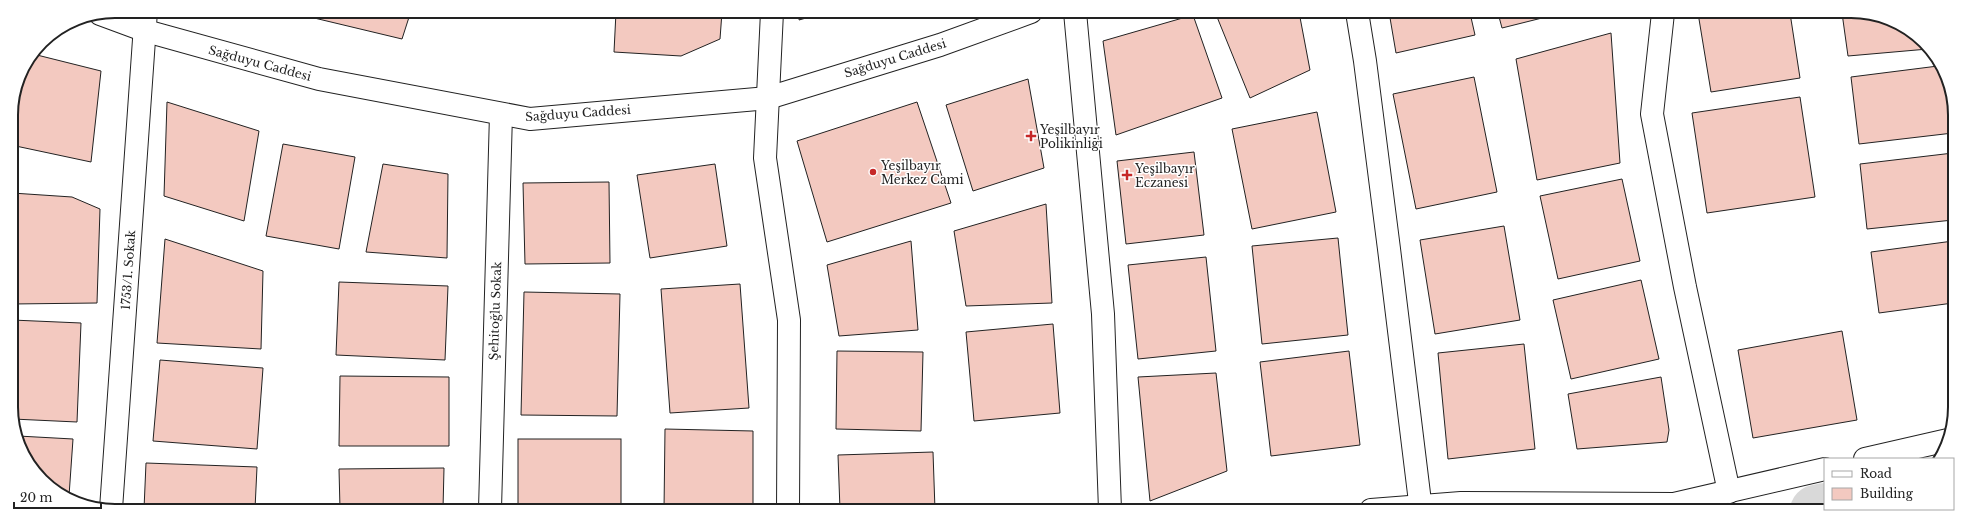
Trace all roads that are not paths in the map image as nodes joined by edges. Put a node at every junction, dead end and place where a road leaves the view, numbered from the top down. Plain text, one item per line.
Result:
1 (126, 18) edge
2 (772, 18) edge
3 (1014, 18) edge
4 (1076, 18) edge
5 (1358, 18) edge
6 (1662, 18) edge
7 (146, 21) edge
8 (768, 98) junction
9 (501, 114) junction
10 (1942, 441) edge
11 (1869, 458) edge
12 (1824, 469) edge
13 (1729, 492) junction
14 (110, 504) edge
15 (490, 504) edge
16 (788, 504) edge
17 (1110, 504) edge
18 (1420, 504) edge
19 (1453, 504) edge
20 (1674, 504) edge
21 (1674, 504) edge

1 - 7 street, Sağduyu Caddesi
2 - 8 street
3 - 8 street, Sağduyu Caddesi
4 - 17 street
5 - 18 street
6 - 13 street
7 - 9 street, Sağduyu Caddesi
7 - 14 street, 1753/1. Sokak
8 - 9 street, Sağduyu Caddesi
8 - 16 street
9 - 15 street, Şehitoğlu Sokak
10 - 11 street
12 - 13 street
13 - 21 street
19 - 20 street

